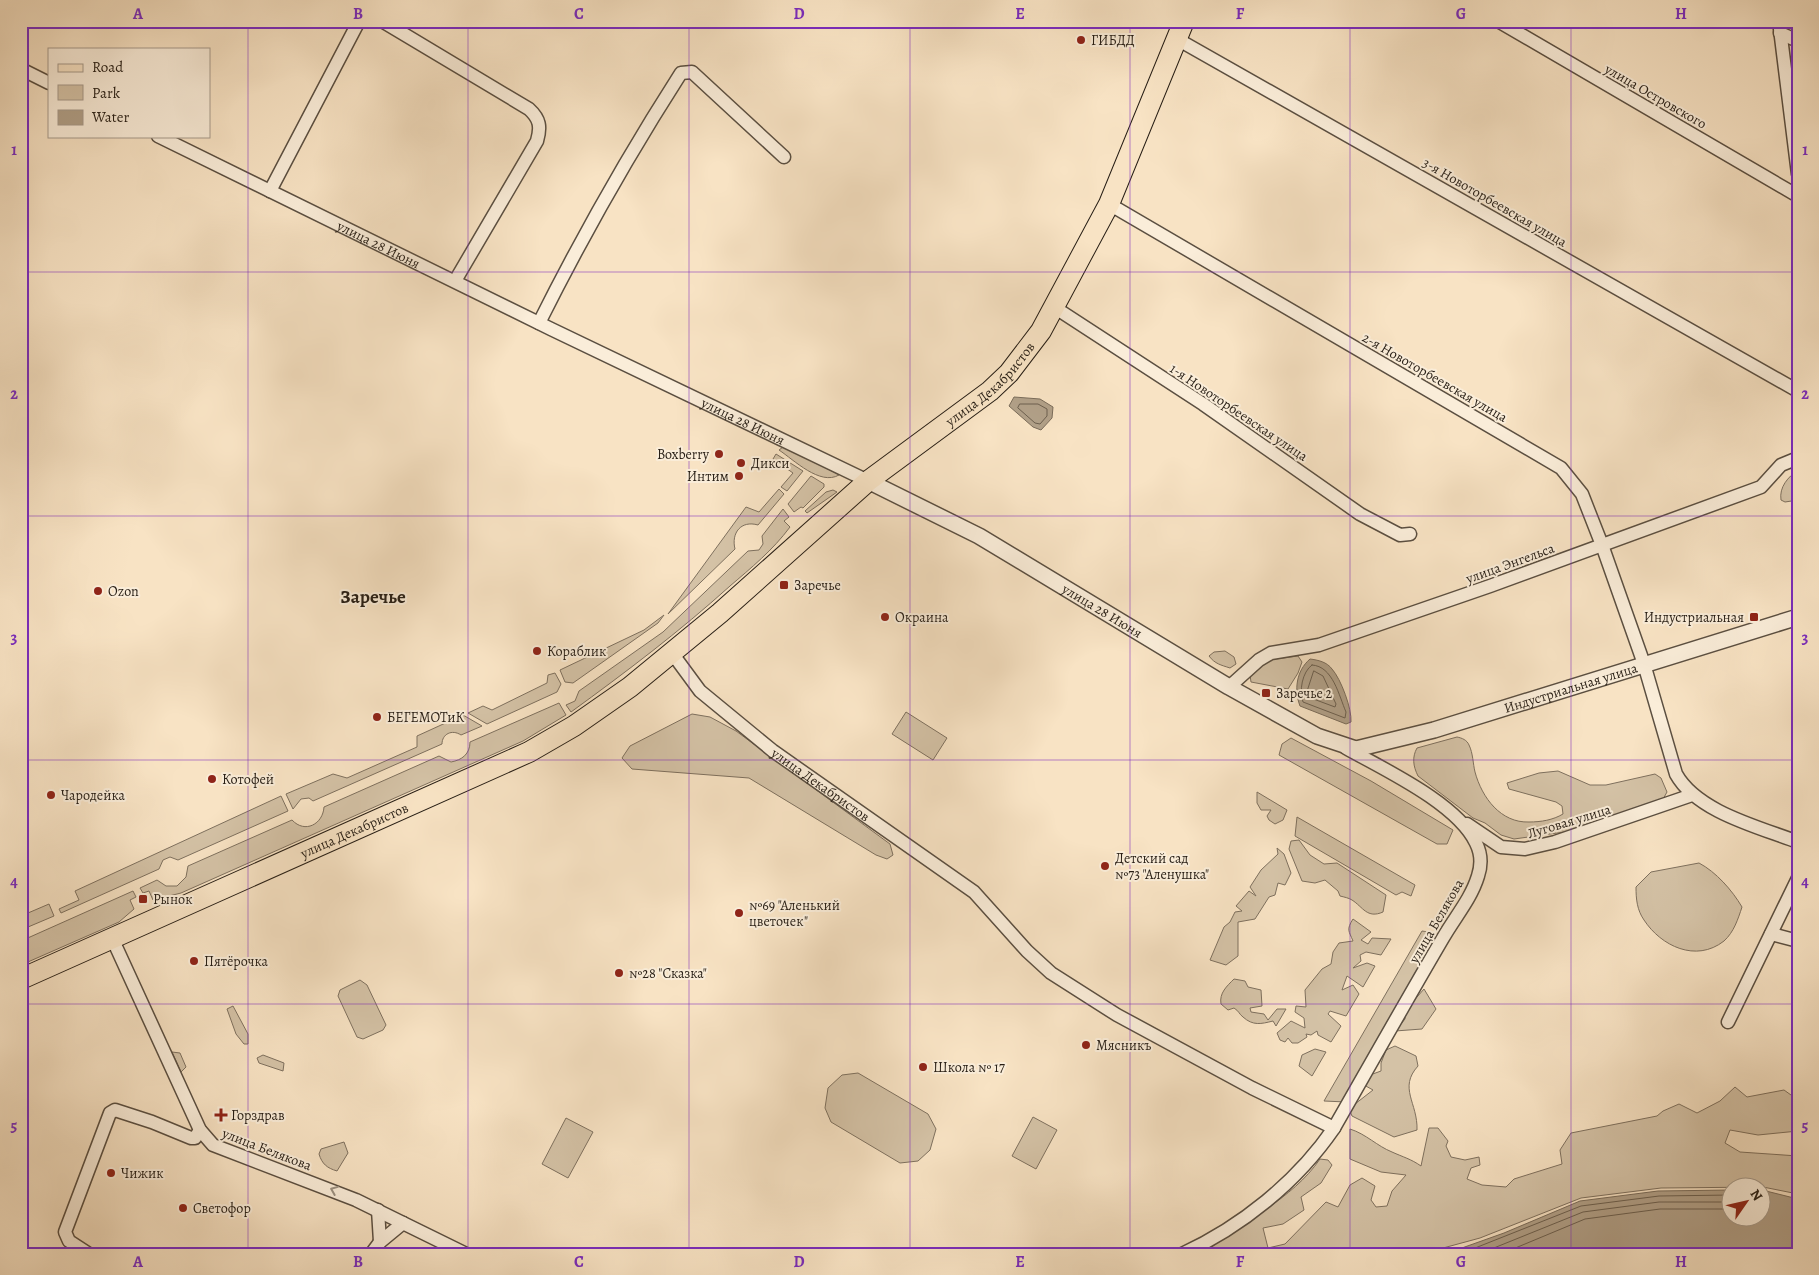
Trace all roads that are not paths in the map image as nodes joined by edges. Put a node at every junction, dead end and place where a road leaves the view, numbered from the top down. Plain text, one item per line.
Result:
1 (359, 21) edge
2 (382, 21) edge
3 (1498, 21) edge
4 (1780, 27) edge
5 (1180, 30) edge
6 (1798, 41) edge
7 (21, 69) edge
8 (48, 82) edge
9 (162, 138) edge
10 (784, 157) dead end
11 (1798, 174) edge
12 (270, 191) junction
13 (1798, 196) edge
14 (1109, 204) junction
15 (456, 281) junction
16 (1054, 307) junction
17 (539, 323) junction
18 (1798, 391) edge
19 (1798, 458) edge
20 (868, 481) junction
21 (1410, 534) dead end
22 (1602, 545) junction
23 (1798, 617) edge
24 (672, 653) junction
25 (1644, 664) junction
26 (1229, 687) junction
27 (1342, 746) junction
28 (1692, 795) junction
29 (1458, 819) junction
30 (1798, 842) edge
31 (1798, 878) edge
32 (1771, 934) junction
33 (112, 938) junction
34 (1798, 941) edge
35 (21, 979) edge
36 (1728, 1022) dead end
37 (1334, 1128) junction
38 (200, 1130) junction
39 (378, 1210) junction
40 (403, 1223) junction
41 (380, 1242) junction
42 (89, 1254) edge
43 (371, 1254) edge
44 (466, 1254) edge
45 (1182, 1254) edge

1 - 12 street
2 - 15 street
3 - 13 street, улица Островского
4 - 6 street
4 - 11 street
5 - 14 main road, улица Декабристов
5 - 18 street, 3-я Новоторбеевская улица
7 - 8 street
9 - 12 street, улица 28 Июня
10 - 17 street
12 - 15 street, улица 28 Июня
14 - 16 main road, улица Декабристов
14 - 22 street, 2-я Новоторбеевская улица
15 - 17 street, улица 28 Июня
16 - 20 main road, улица Декабристов
16 - 21 street, 1-я Новоторбеевская улица
17 - 20 street, улица 28 Июня
19 - 22 street, улица Энгельса
20 - 24 main road, улица Декабристов
20 - 26 street, улица 28 Июня
22 - 25 street, 2-я Новоторбеевская улица
22 - 26 street, улица Энгельса
23 - 25 street, Индустриальная улица
24 - 33 main road, улица Декабристов
24 - 37 street, улица Декабристов
25 - 27 street, Индустриальная улица
25 - 28 street
26 - 27 street, улица 28 Июня
27 - 29 street, улица Белякова
28 - 29 street, Луговая улица
28 - 30 street
29 - 37 street, улица Белякова
31 - 32 street
32 - 34 street
32 - 36 street
33 - 35 main road, улица Декабристов
33 - 38 street, улица Белякова
37 - 45 street, улица Белякова
39 -> 38 street, улица Белякова
38 - 42 street
39 - 40 street, улица Белякова
39 - 41 street
40 - 41 street
40 - 44 street, улица Белякова
41 - 43 street

